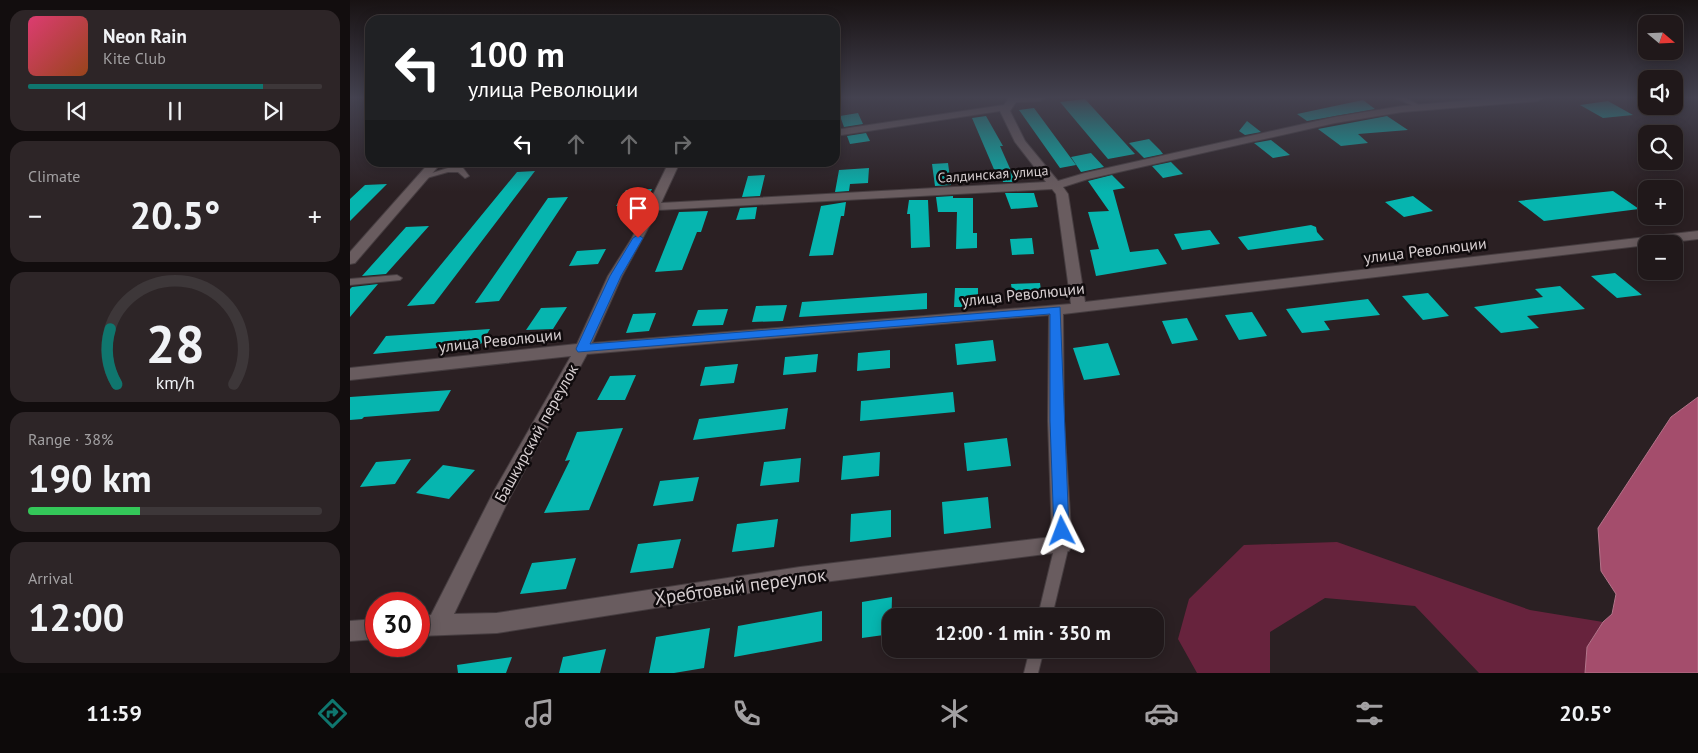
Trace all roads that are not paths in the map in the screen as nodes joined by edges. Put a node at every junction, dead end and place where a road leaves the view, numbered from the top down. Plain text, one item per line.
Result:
1 (856, 129) edge
2 (1014, 129) edge
3 (1293, 129) edge
4 (840, 132) edge
5 (432, 167) edge
6 (672, 167) edge
7 (465, 176) dead end
8 (423, 177) junction
9 (1057, 185) junction
10 (652, 207) junction
11 (1698, 234) edge
12 (350, 260) edge
13 (397, 278) dead end
14 (350, 282) edge
15 (1078, 306) junction
16 (1056, 310) junction
17 (582, 349) junction
18 (350, 374) edge
19 (1062, 545) junction
20 (1047, 608) edge
21 (430, 621) edge
22 (430, 625) edge
23 (365, 630) edge
24 (350, 631) edge
25 (1035, 658) edge
26 (1031, 673) edge

1 - 4 street
2 - 9 street
3 - 9 street, Салдинская улица
5 - 8 street
6 - 10 street, Башкирский переулок
7 - 8 lane
8 - 12 street
9 - 10 street, Салдинская улица
9 - 15 street
10 - 17 street, Башкирский переулок
11 - 15 street, улица Революции
13 - 14 lane
15 - 16 street, улица Революции
16 - 17 street, улица Революции
16 - 19 street
17 - 18 street, улица Революции
17 - 21 street, Башкирский переулок
19 - 20 lane
19 - 22 street, Хребтовый переулок
23 - 24 street
25 - 26 lane

